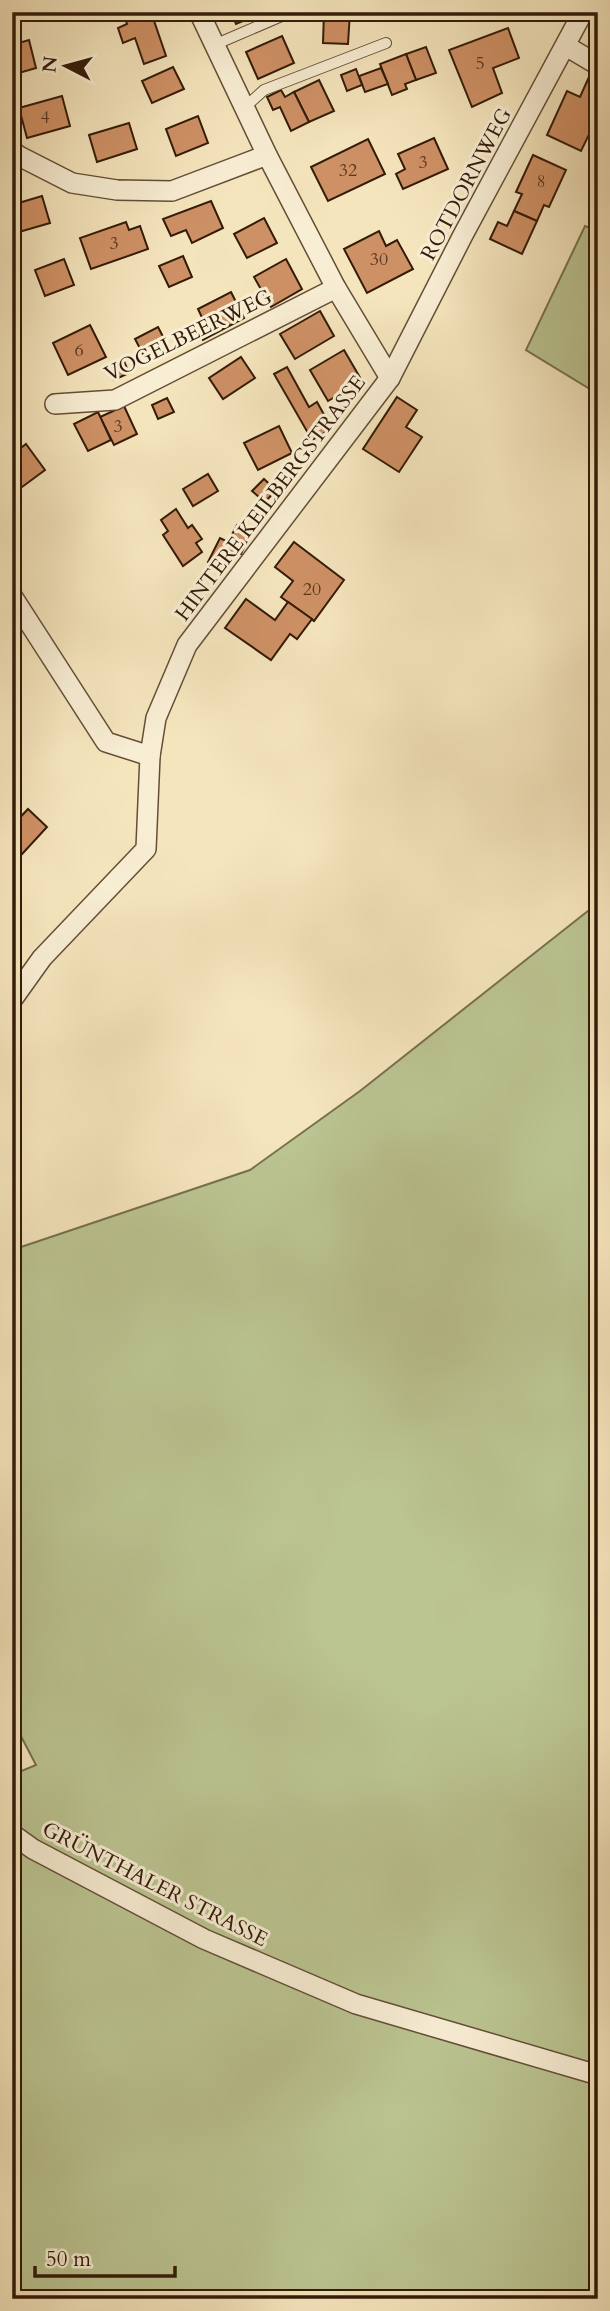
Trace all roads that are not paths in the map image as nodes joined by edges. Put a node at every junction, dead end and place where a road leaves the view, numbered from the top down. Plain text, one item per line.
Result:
1 (199, 12) edge
2 (291, 12) edge
3 (583, 12) edge
4 (386, 43) dead end
5 (214, 45) junction
6 (566, 46) junction
7 (598, 65) edge
8 (244, 107) junction
9 (12, 150) edge
10 (267, 155) junction
11 (336, 288) junction
12 (390, 378) junction
13 (55, 404) dead end
14 (12, 596) edge
15 (150, 756) junction
16 (12, 1000) edge
17 (12, 1834) edge
18 (598, 2075) edge

1 - 5 street, HINTERE KEILBERGSTRASSE
2 - 5 lane
3 - 6 street, ROTDORNWEG
4 - 8 lane
5 - 8 street, HINTERE KEILBERGSTRASSE
6 - 7 street
6 - 12 street, ROTDORNWEG
8 - 10 street, HINTERE KEILBERGSTRASSE
9 - 10 street
10 - 11 street, HINTERE KEILBERGSTRASSE
11 - 12 street, HINTERE KEILBERGSTRASSE
11 - 13 street, VOGELBEERWEG
12 - 15 street, HINTERE KEILBERGSTRASSE
14 - 15 street
15 - 16 street, HINTERE KEILBERGSTRASSE
17 - 18 street, GRÜNTHALER STRASSE

